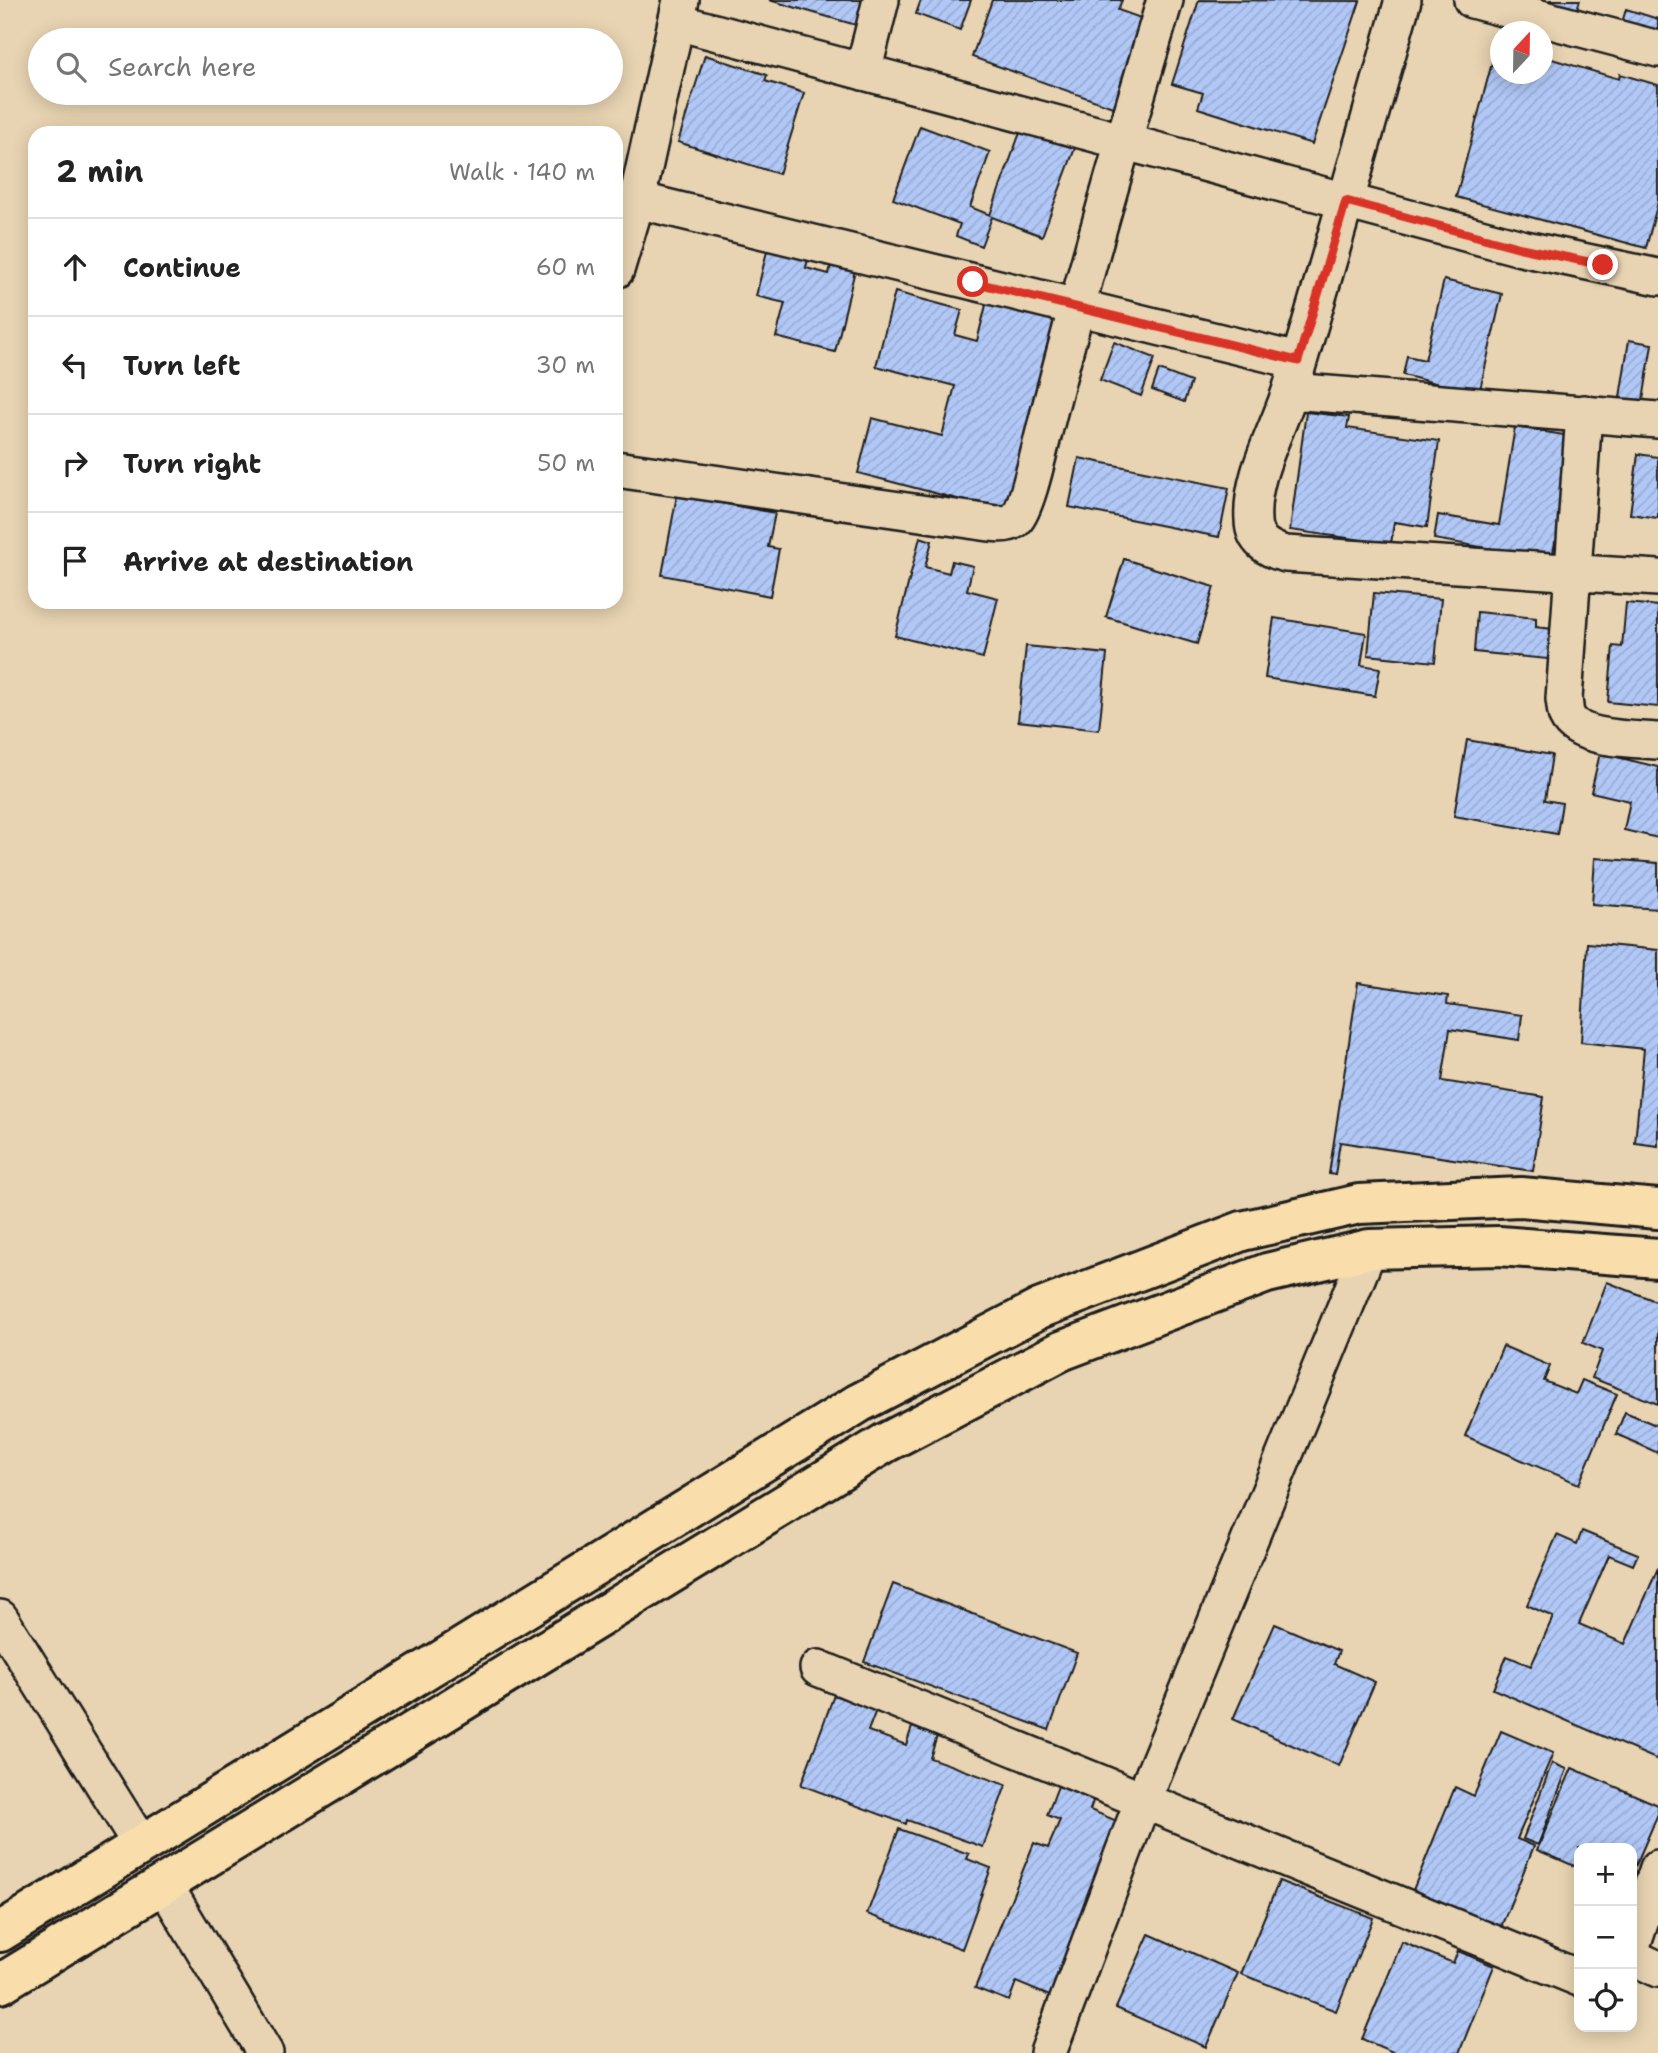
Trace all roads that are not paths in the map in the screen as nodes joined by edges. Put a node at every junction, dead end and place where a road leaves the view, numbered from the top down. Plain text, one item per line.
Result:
1 (881, 0) edge
2 (1165, 0) edge
3 (1403, 0) edge
4 (1472, 0) edge
5 (679, 11) edge
6 (1658, 49) edge
7 (863, 72) junction
8 (1123, 142) junction
9 (637, 200) junction
10 (1346, 201) junction
11 (623, 247) edge
12 (1658, 277) edge
13 (1076, 307) junction
14 (1294, 376) junction
15 (1584, 414) junction
16 (1658, 420) edge
17 (623, 470) edge
18 (1575, 571) junction
19 (1658, 578) edge
20 (1658, 741) edge
21 (1658, 1209) edge
22 (1369, 1249) junction
23 (1658, 1258) edge
24 (0, 1618) edge
25 (818, 1668) dead end
26 (1143, 1800) junction
27 (141, 1845) junction
28 (1658, 1868) edge
29 (164, 1884) junction
30 (1637, 1931) edge
31 (0, 1933) edge
32 (1637, 1959) edge
33 (1658, 1969) edge
34 (1574, 1976) edge
35 (0, 1984) edge
36 (265, 2053) edge
37 (1048, 2053) edge

1 - 7 street
2 - 8 street
3 - 10 street
4 - 6 street
5 - 7 street
5 - 9 street
7 - 8 street
8 - 10 street
8 - 13 street
9 - 11 street
9 - 13 street
10 - 12 street
10 - 14 street
13 - 14 street
13 - 17 street
14 - 15 street
14 - 18 street
15 - 16 street
15 - 18 street
18 - 19 street
18 - 20 street
21 - 27 main road
22 - 23 main road
22 - 26 street
22 - 29 main road
24 - 27 street
25 - 26 street
26 - 34 street
26 - 37 street
27 - 31 main road
28 - 30 street
29 - 35 main road
29 - 36 street
32 - 33 street

